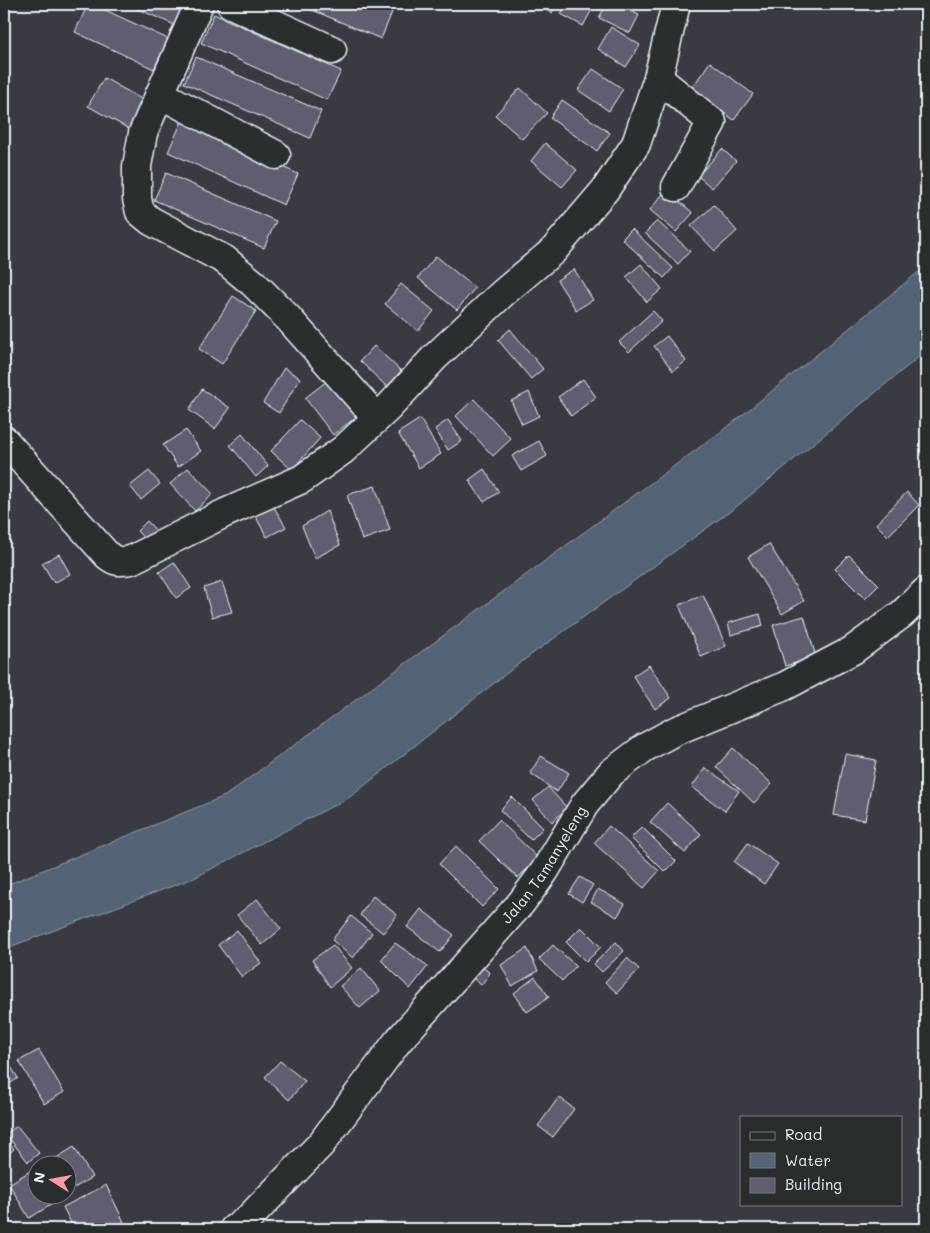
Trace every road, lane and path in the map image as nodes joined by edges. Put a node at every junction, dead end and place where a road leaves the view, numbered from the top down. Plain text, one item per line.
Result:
1 (199, 4) edge
2 (231, 4) edge
3 (676, 4) edge
4 (332, 50) dead end
5 (658, 78) junction
6 (160, 94) junction
7 (276, 155) dead end
8 (676, 187) dead end
9 (377, 418) junction
10 (4, 440) edge
11 (926, 591) edge
12 (234, 1229) edge

1 - 6 street
2 - 4 street
3 - 5 street
5 - 8 street
5 - 9 street
6 - 7 street
6 - 9 street
9 - 10 street
11 - 12 street, Jalan Tamanyeleng

